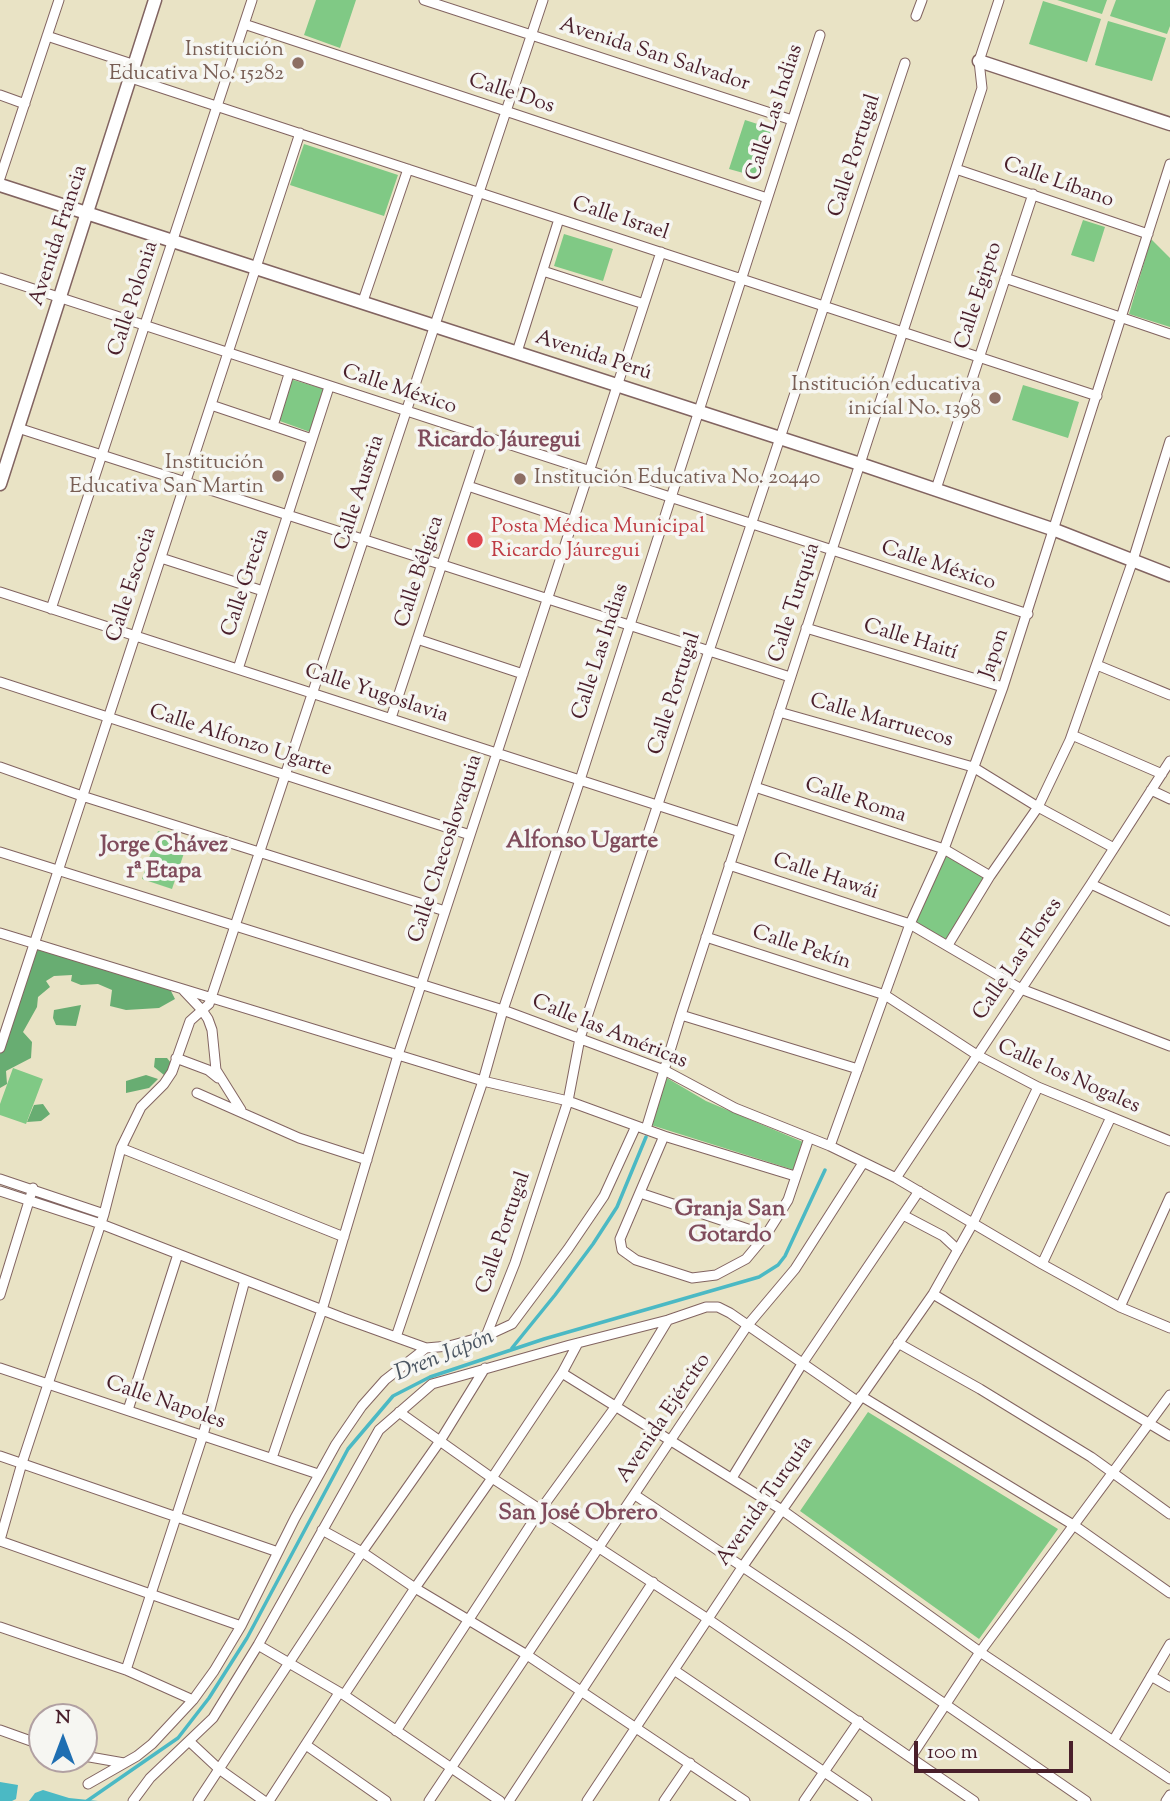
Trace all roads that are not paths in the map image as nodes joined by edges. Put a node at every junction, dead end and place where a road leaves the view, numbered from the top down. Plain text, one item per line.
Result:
1 (59, 0) edge
2 (155, 0) edge
3 (252, 0) edge
4 (424, 0) edge
5 (543, 0) edge
6 (922, 0) edge
7 (999, 0) edge
8 (916, 16) dead end
9 (244, 24) junction
10 (532, 35) junction
11 (820, 35) dead end
12 (47, 36) junction
13 (979, 61) junction
14 (905, 63) dead end
15 (133, 71) junction
16 (0, 95) edge
17 (25, 104) junction
18 (217, 106) junction
19 (506, 111) junction
20 (792, 120) junction
21 (1170, 124) edge
22 (300, 133) junction
23 (1170, 164) edge
24 (408, 169) junction
25 (956, 169) junction
26 (0, 178) edge
27 (0, 185) edge
28 (479, 192) junction
29 (1033, 194) junction
30 (767, 198) junction
31 (89, 213) junction
32 (559, 219) junction
33 (1148, 234) junction
34 (173, 240) junction
35 (662, 253) junction
36 (255, 267) junction
37 (543, 271) junction
38 (0, 278) edge
39 (1005, 278) junction
40 (741, 279) junction
41 (60, 298) junction
42 (363, 301) junction
43 (644, 304) junction
44 (824, 306) junction
45 (1121, 319) junction
46 (144, 326) junction
47 (435, 326) junction
48 (903, 332) junction
49 (1170, 334) edge
50 (517, 352) junction
51 (226, 354) junction
52 (978, 357) junction
53 (289, 374) junction
54 (618, 385) junction
55 (329, 387) junction
56 (1097, 396) junction
57 (211, 405) junction
58 (407, 411) junction
59 (698, 412) junction
60 (273, 426) junction
61 (18, 428) junction
62 (484, 437) junction
63 (780, 438) junction
64 (312, 439) junction
65 (1170, 441) edge
66 (102, 455) junction
67 (860, 464) junction
68 (590, 471) junction
69 (186, 482) junction
70 (0, 484) edge
71 (468, 486) junction
72 (936, 489) junction
73 (671, 497) junction
74 (288, 515) junction
75 (573, 521) junction
76 (752, 523) junction
77 (1055, 530) junction
78 (364, 540) junction
79 (832, 550) junction
80 (161, 558) junction
81 (1133, 560) junction
82 (442, 565) junction
83 (1170, 575) edge
84 (0, 592) edge
85 (263, 592) junction
86 (548, 599) junction
87 (51, 608) junction
88 (1028, 614) junction
89 (629, 625) junction
90 (806, 628) junction
91 (135, 636) junction
92 (417, 639) junction
93 (709, 651) junction
94 (1097, 665) junction
95 (238, 669) junction
96 (523, 674) junction
97 (790, 677) junction
98 (0, 682) edge
99 (1003, 687) junction
100 (313, 693) junction
101 (1170, 695) edge
102 (779, 712) junction
103 (109, 717) junction
104 (391, 718) junction
105 (1072, 735) junction
106 (497, 753) junction
107 (1170, 761) edge
108 (0, 767) edge
109 (973, 767) junction
110 (1162, 774) junction
111 (286, 775) junction
112 (580, 780) junction
113 (755, 788) junction
114 (1152, 790) junction
115 (82, 796) junction
116 (1170, 799) edge
117 (658, 805) junction
118 (1038, 807) junction
119 (740, 832) junction
120 (470, 835) junction
121 (1114, 848) junction
122 (944, 849) junction
123 (0, 852) edge
124 (260, 852) junction
125 (729, 864) junction
126 (58, 871) junction
127 (990, 876) junction
128 (1091, 884) junction
129 (445, 911) junction
130 (1170, 921) edge
131 (910, 924) junction
132 (236, 926) junction
133 (0, 933) edge
134 (706, 937) junction
135 (33, 943) junction
136 (948, 945) junction
137 (422, 984) junction
138 (182, 989) junction
139 (1021, 989) junction
140 (885, 995) junction
141 (211, 998) junction
142 (202, 1010) junction
143 (503, 1010) junction
144 (681, 1015) junction
145 (4, 1025) edge
146 (580, 1038) junction
147 (1170, 1046) edge
148 (0, 1048) edge
149 (398, 1055) junction
150 (977, 1055) junction
151 (176, 1058) junction
152 (858, 1069) junction
153 (664, 1070) junction
154 (483, 1080) junction
155 (222, 1081) junction
156 (1038, 1087) junction
157 (197, 1093) dead end
158 (568, 1101) junction
159 (242, 1112) junction
160 (1111, 1117) junction
161 (641, 1128) junction
162 (664, 1136) junction
163 (809, 1139) junction
164 (1170, 1141) edge
165 (830, 1146) junction
166 (121, 1148) junction
167 (367, 1160) junction
168 (863, 1163) junction
169 (795, 1176) junction
170 (0, 1178) edge
171 (896, 1178) junction
172 (33, 1188) junction
173 (0, 1191) edge
174 (919, 1191) junction
175 (640, 1193) junction
176 (1170, 1197) edge
177 (30, 1200) junction
178 (1167, 1213) edge
179 (104, 1214) junction
180 (903, 1215) junction
181 (973, 1223) junction
182 (101, 1224) junction
183 (766, 1235) junction
184 (344, 1237) junction
185 (958, 1250) junction
186 (178, 1254) junction
187 (1042, 1264) junction
188 (246, 1280) junction
189 (933, 1294) junction
190 (0, 1296) edge
191 (1120, 1307) junction
192 (322, 1310) junction
193 (668, 1320) junction
194 (747, 1326) junction
195 (1170, 1328) edge
196 (486, 1336) junction
197 (397, 1337) junction
198 (578, 1343) junction
199 (898, 1343) junction
200 (426, 1348) junction
201 (802, 1363) junction
202 (0, 1368) edge
203 (485, 1368) junction
204 (562, 1373) junction
205 (49, 1384) junction
206 (1170, 1395) edge
207 (859, 1398) junction
208 (616, 1406) junction
209 (128, 1410) junction
210 (399, 1412) junction
211 (1150, 1422) junction
212 (203, 1435) junction
213 (1170, 1436) edge
214 (440, 1441) junction
215 (672, 1441) junction
216 (0, 1456) edge
217 (272, 1458) junction
218 (22, 1463) junction
219 (1113, 1472) junction
220 (318, 1474) junction
221 (492, 1478) junction
222 (732, 1478) junction
223 (635, 1494) junction
224 (541, 1509) junction
225 (782, 1510) junction
226 (1170, 1514) edge
227 (177, 1517) junction
228 (1075, 1526) junction
229 (322, 1530) junction
230 (0, 1541) edge
231 (600, 1547) junction
232 (278, 1552) junction
233 (362, 1552) junction
234 (743, 1566) junction
235 (653, 1582) junction
236 (415, 1588) junction
237 (1170, 1593) edge
238 (151, 1595) junction
239 (469, 1619) junction
240 (708, 1619) junction
241 (241, 1626) junction
242 (0, 1627) edge
243 (1170, 1644) edge
244 (258, 1645) junction
245 (980, 1652) junction
246 (527, 1655) junction
247 (289, 1664) junction
248 (126, 1670) junction
249 (674, 1670) junction
250 (1151, 1676) junction
251 (1170, 1687) edge
252 (582, 1691) junction
253 (342, 1694) junction
254 (193, 1700) junction
255 (946, 1705) junction
256 (859, 1721) junction
257 (635, 1729) junction
258 (0, 1730) edge
259 (397, 1731) junction
260 (28, 1740) edge
261 (189, 1741) junction
262 (1113, 1741) junction
263 (306, 1745) junction
264 (911, 1757) junction
265 (98, 1758) edge
266 (126, 1763) junction
267 (690, 1763) junction
268 (219, 1769) junction
269 (450, 1769) junction
270 (824, 1772) junction
271 (1170, 1779) edge
272 (88, 1784) dead end
273 (1170, 1795) edge
274 (133, 1801) edge
275 (198, 1801) edge
276 (266, 1801) edge
277 (386, 1801) edge
278 (429, 1801) edge
279 (500, 1801) edge
280 (509, 1801) edge
281 (587, 1801) edge
282 (664, 1801) edge
283 (744, 1801) edge
284 (804, 1801) edge
285 (867, 1801) edge
286 (974, 1801) edge
287 (1086, 1801) edge
288 (1166, 1801) edge

1 - 12 street
2 - 15 street, Avenida Francia
3 - 9 street, Calle Polonia
4 - 10 street, Avenida San Salvador
5 - 10 street, Calle Austria
6 - 8 street
7 - 13 street
9 - 18 street, Calle Polonia
9 - 19 street, Calle Dos
10 - 19 street, Calle Austria
10 - 20 street, Avenida San Salvador
11 - 20 street, Calle Las Indias
12 - 15 street, Calle Israel
12 - 17 street
13 - 21 street
13 - 25 street, Calle Turquía
14 - 44 street, Calle Portugal
15 - 18 street, Calle Israel
15 - 31 street, Avenida Francia
16 - 17 street
17 - 26 street
18 - 22 street, Calle Israel
18 - 34 street, Calle Polonia
19 - 28 street, Calle Austria
19 - 30 street, Calle Dos
20 - 30 street, Calle Las Indias
22 - 24 street, Calle Israel
22 - 36 street, Calle Escocia
23 - 33 street, Japon
24 - 28 street, Calle Israel
24 - 42 street
25 - 29 street, Calle Líbano
25 - 48 street, Calle Turquía
27 - 31 street, Avenida Perú
28 - 32 street, Calle Israel
28 - 47 street, Calle Austria
29 - 33 street, Calle Líbano
29 - 39 street, Calle Egipto
30 - 40 street, Calle Las Indias
31 - 34 street, Avenida Perú
31 - 41 street, Avenida Francia
32 - 35 street, Calle Israel
32 - 37 street
33 - 45 street, Japon
34 - 36 street, Avenida Perú
34 - 46 street, Calle Polonia
35 - 40 street, Calle Israel
35 - 43 street, Calle Checoslovaquia
36 - 42 street, Avenida Perú
36 - 51 street, Calle Escocia
37 - 43 street
37 - 50 street
38 - 41 street, Calle México
39 - 45 street
39 - 52 street, Calle Egipto
40 - 44 street, Calle Israel
40 - 59 street, Calle Las Indias
41 - 46 street, Calle México
41 - 61 street, Avenida Francia
42 - 47 street, Avenida Perú
43 - 54 street, Calle Checoslovaquia
44 - 48 street, Calle Israel
44 - 63 street, Calle Portugal
45 - 49 street
45 - 56 street, Japon
46 - 51 street, Calle México
46 - 66 street, Calle Polonia
47 - 50 street, Avenida Perú
47 - 58 street, Calle Austria
48 - 52 street, Calle Israel
48 - 67 street, Calle Turquía
50 - 54 street, Avenida Perú
51 - 53 street, Calle México
51 - 57 street, Calle Escocia
52 - 56 street, Calle Israel
52 - 72 street, Calle Egipto
53 - 55 street, Calle México
53 - 60 street
54 - 59 street, Avenida Perú
54 - 68 street, Calle Checoslovaquia
55 - 58 street, Calle México
55 - 64 street, Calle Grecia
56 - 77 street, Japon
57 - 60 street
57 - 69 street, Calle Escocia
58 - 62 street, Calle México
58 - 78 street, Calle Austria
59 - 63 street, Avenida Perú
59 - 73 street, Calle Las Indias
60 - 64 street
61 - 66 street, Calle Marruecos
61 - 70 street, Avenida Francia
62 - 68 street, Calle México
62 - 71 street, Calle Bélgica
63 - 67 street, Avenida Perú
63 - 76 street, Calle Portugal
64 - 74 street, Calle Grecia
65 - 81 street
66 - 69 street, Calle Marruecos
66 - 87 street, Calle Polonia
67 - 72 street, Avenida Perú
67 - 79 street, Calle Turquía
68 - 73 street, Calle México
68 - 75 street, Calle Checoslovaquia
69 - 74 street, Calle Marruecos
69 - 80 street, Calle Escocia
71 - 75 street
71 - 82 street, Calle Bélgica
72 - 77 street, Avenida Perú
73 - 76 street, Calle México
73 - 89 street, Calle Las Indias
74 - 78 street, Calle Marruecos
74 - 85 street, Calle Grecia
75 - 86 street, Calle Checoslovaquia
76 - 79 street, Calle México
76 - 93 street, Calle Portugal
77 - 81 street, Avenida Perú
77 - 88 street, Japon
78 - 82 street, Calle Marruecos
78 - 100 street, Calle Austria
79 - 88 street, Calle México
79 - 90 street, Calle Turquía
80 - 85 street
80 - 91 street, Calle Escocia
81 - 83 street, Avenida Perú
81 - 94 street
82 - 86 street, Calle Marruecos
82 - 92 street, Calle Bélgica
84 - 87 street, Calle Yugoslavia
85 - 95 street, Calle Grecia
86 - 89 street, Calle Marruecos
86 - 96 street, Calle Checoslovaquia
87 - 91 street, Calle Yugoslavia
88 - 99 street, Japon
89 - 93 street, Calle Marruecos
89 - 112 street, Calle Las Indias
90 - 97 street, Calle Turquía
90 - 99 street, Calle Haití
91 - 95 street, Calle Yugoslavia
91 - 103 street, Calle Escocia
92 - 96 street
92 - 104 street, Calle Bélgica
93 - 97 street, Calle Marruecos
93 - 117 street, Calle Portugal
94 - 101 street
94 - 105 street
95 - 100 street, Calle Yugoslavia
96 - 106 street, Calle Checoslovaquia
97 - 102 street, Calle Turquía
98 - 103 street, Calle Alfonzo Ugarte
99 - 109 street, Japon
100 - 104 street, Calle Yugoslavia
100 - 111 street, Calle Austria
102 - 109 street, Calle Marruecos
102 - 113 street, Calle Turquía
103 - 111 street, Calle Alfonzo Ugarte
103 - 115 street, Calle Escocia
104 - 106 street, Calle Yugoslavia
105 - 110 street
105 - 118 street
106 - 112 street, Calle Yugoslavia
106 - 120 street, Calle Checoslovaquia
107 - 110 street, Calle Las Flores
108 - 115 street
109 - 118 street, Calle Marruecos
109 - 122 street, Japon
110 - 114 street, Calle Las Flores
111 - 120 street, Calle Alfonzo Ugarte
111 - 124 street, Calle Austria
112 - 117 street, Calle Yugoslavia
112 - 143 street, Calle Las Indias
113 - 119 street, Calle Turquía
113 - 122 street, Calle Roma
114 - 116 street
114 - 121 street, Calle Las Flores
115 - 124 street
115 - 126 street, Calle Escocia
117 - 119 street, Calle Yugoslavia
117 - 146 street, Calle Portugal
118 - 121 street, Calle Marruecos
118 - 127 street
119 - 125 street, Calle Turquía
120 - 129 street, Calle Checoslovaquia
121 - 128 street, Calle Las Flores
122 - 127 street, Calle Roma
122 - 131 street, Japon
123 - 126 street, Calle las Américas
124 - 129 street
124 - 132 street, Calle Austria
125 - 131 street, Calle Hawái
125 - 134 street, Calle Turquía
126 - 132 street, Calle las Américas
126 - 135 street, Calle Escocia
127 - 136 street
128 - 130 street
128 - 139 street, Calle Las Flores
129 - 137 street, Calle Checoslovaquia
131 - 136 street, Calle Hawái
131 - 140 street, Japon
132 - 137 street, Calle las Américas
132 - 141 street, Calle Austria
133 - 135 street
134 - 140 street, Calle Pekín
134 - 144 street, Calle Turquía
135 - 138 street
135 - 145 street, Calle Escocia
136 - 139 street, Calle Hawái
137 - 143 street, Calle las Américas
137 - 149 street, Calle Checoslovaquia
138 - 141 street
138 - 142 street
139 - 147 street, Calle Hawái
139 - 150 street, Calle Las Flores
140 - 150 street, Calle los Nogales
140 - 152 street, Japon
141 - 142 street, Calle Austria
141 - 149 street
142 - 151 street, Calle Austria
142 - 155 street
143 - 146 street, Calle las Américas
143 - 154 street, Calle Las Indias
144 - 152 street
144 - 153 street, Calle Turquía
145 - 148 street, Calle Escocia
146 - 153 street, Calle las Américas
146 - 158 street, Calle Portugal
149 - 154 street
149 - 167 street, Calle Checoslovaquia
150 - 156 street, Calle los Nogales
150 - 171 street, Calle Las Flores
151 - 155 street
151 - 166 street, Calle Austria
152 - 165 street, Japon
153 - 161 street, Calle Turquía
153 - 163 street, Calle las Américas
154 - 158 street
154 - 197 street, Calle Las Indias
155 - 159 street
156 - 160 street, Calle los Nogales
156 - 181 street, Avenida Turquía
157 - 159 street
158 - 161 street
158 - 196 street, Calle Portugal
159 - 167 street
160 - 164 street, Calle los Nogales
160 - 187 street
161 - 162 street
161 - 196 street, Calle Turquía
162 - 169 street
162 - 175 street
163 - 165 street, Calle las Américas
163 - 169 street
165 - 168 street, Calle las Américas
166 - 179 street, Calle Austria
166 - 184 street
167 - 184 street, Calle Checoslovaquia
168 - 171 street, Calle las Américas
168 - 194 street, Avenida Ejército
169 - 183 street
170 - 172 street
171 - 174 street, Calle las Américas
172 - 177 street
172 - 179 street
173 - 177 street
174 - 180 street
174 - 181 street, Calle las Américas
175 - 183 street
175 - 183 street
176 - 178 street
177 - 182 street
177 - 190 street
178 - 191 street
179 - 182 street, Calle Austria
180 - 185 street
180 - 201 street
181 - 185 street, Avenida Turquía
181 - 187 street, Calle las Américas
182 - 186 street
182 - 205 street, Calle Austria
184 - 192 street, Calle Checoslovaquia
185 - 189 street, Avenida Turquía
186 - 188 street
186 - 209 street
187 - 191 street, Calle las Américas
188 - 192 street
188 - 212 street
189 - 199 street, Avenida Turquía
189 - 211 street
191 - 195 street, Calle las Américas
192 - 197 street
192 - 217 street, Calle Checoslovaquia
193 - 194 street
193 - 198 street
193 - 208 street
194 - 201 street
194 - 215 street, Avenida Ejército
196 - 200 street, Calle Turquía
197 - 200 street
198 - 203 street
198 - 204 street
199 - 207 street, Avenida Turquía
199 - 219 street
200 - 220 street
201 - 207 street
201 - 222 street
202 - 205 street, Calle Napoles
203 - 210 street
203 - 214 street
204 - 208 street
204 - 221 street
205 - 209 street, Calle Napoles
205 - 218 street, Calle Austria
206 - 211 street
207 - 225 street, Avenida Turquía
207 - 228 street
208 - 215 street
208 - 224 street
209 - 212 street, Calle Napoles
210 - 214 street
210 - 229 street
211 - 213 street
211 - 219 street
212 - 217 street, Calle Napoles
212 - 227 street
214 - 221 street
214 - 233 street
215 - 222 street
215 - 223 street, Avenida Ejército
216 - 218 street
217 - 220 street, Calle Napoles
218 - 227 street
218 - 230 street, Calle Austria
219 - 226 street
219 - 228 street
220 - 232 street
221 - 224 street
221 - 236 street
222 - 225 street
223 - 231 street, Avenida Ejército
223 - 234 street
224 - 231 street
224 - 239 street
225 - 234 street, Avenida Turquía
225 - 245 street
227 - 232 street
227 - 238 street
228 - 237 street
228 - 245 street
229 - 233 street
229 - 244 street
230 - 238 street
231 - 235 street
231 - 246 street, Avenida Ejército
232 - 241 street
233 - 236 street
233 - 247 street
234 - 240 street, Avenida Turquía
234 - 255 street
235 - 240 street
235 - 252 street
236 - 239 street
236 - 253 street
238 - 241 street
238 - 248 street
239 - 246 street
239 - 259 street
240 - 249 street, Avenida Turquía
240 - 256 street
241 - 254 street
242 - 248 street
243 - 250 street
244 - 247 street
244 - 261 street
245 - 255 street
245 - 262 street
246 - 252 street
246 - 269 street, Avenida Ejército
247 - 253 street
247 - 268 street
248 - 254 street
249 - 257 street, Avenida Turquía
249 - 270 street
250 - 251 street
250 - 262 street
252 - 257 street
252 - 280 street
253 - 259 street
253 - 263 street
254 - 266 street
255 - 264 street
255 - 287 street
256 - 264 street
256 - 270 street
257 - 267 street
257 - 281 street, Avenida Turquía
258 - 260 street
259 - 269 street
261 - 268 street
261 - 274 street
262 - 271 street
263 - 276 street
263 - 277 street
264 - 286 street
265 - 266 street
266 - 272 street
267 - 282 street
267 - 283 street
268 - 275 street
268 - 276 street
269 - 278 street, Avenida Ejército
269 - 279 street
270 - 284 street
270 - 285 street
273 - 288 street

